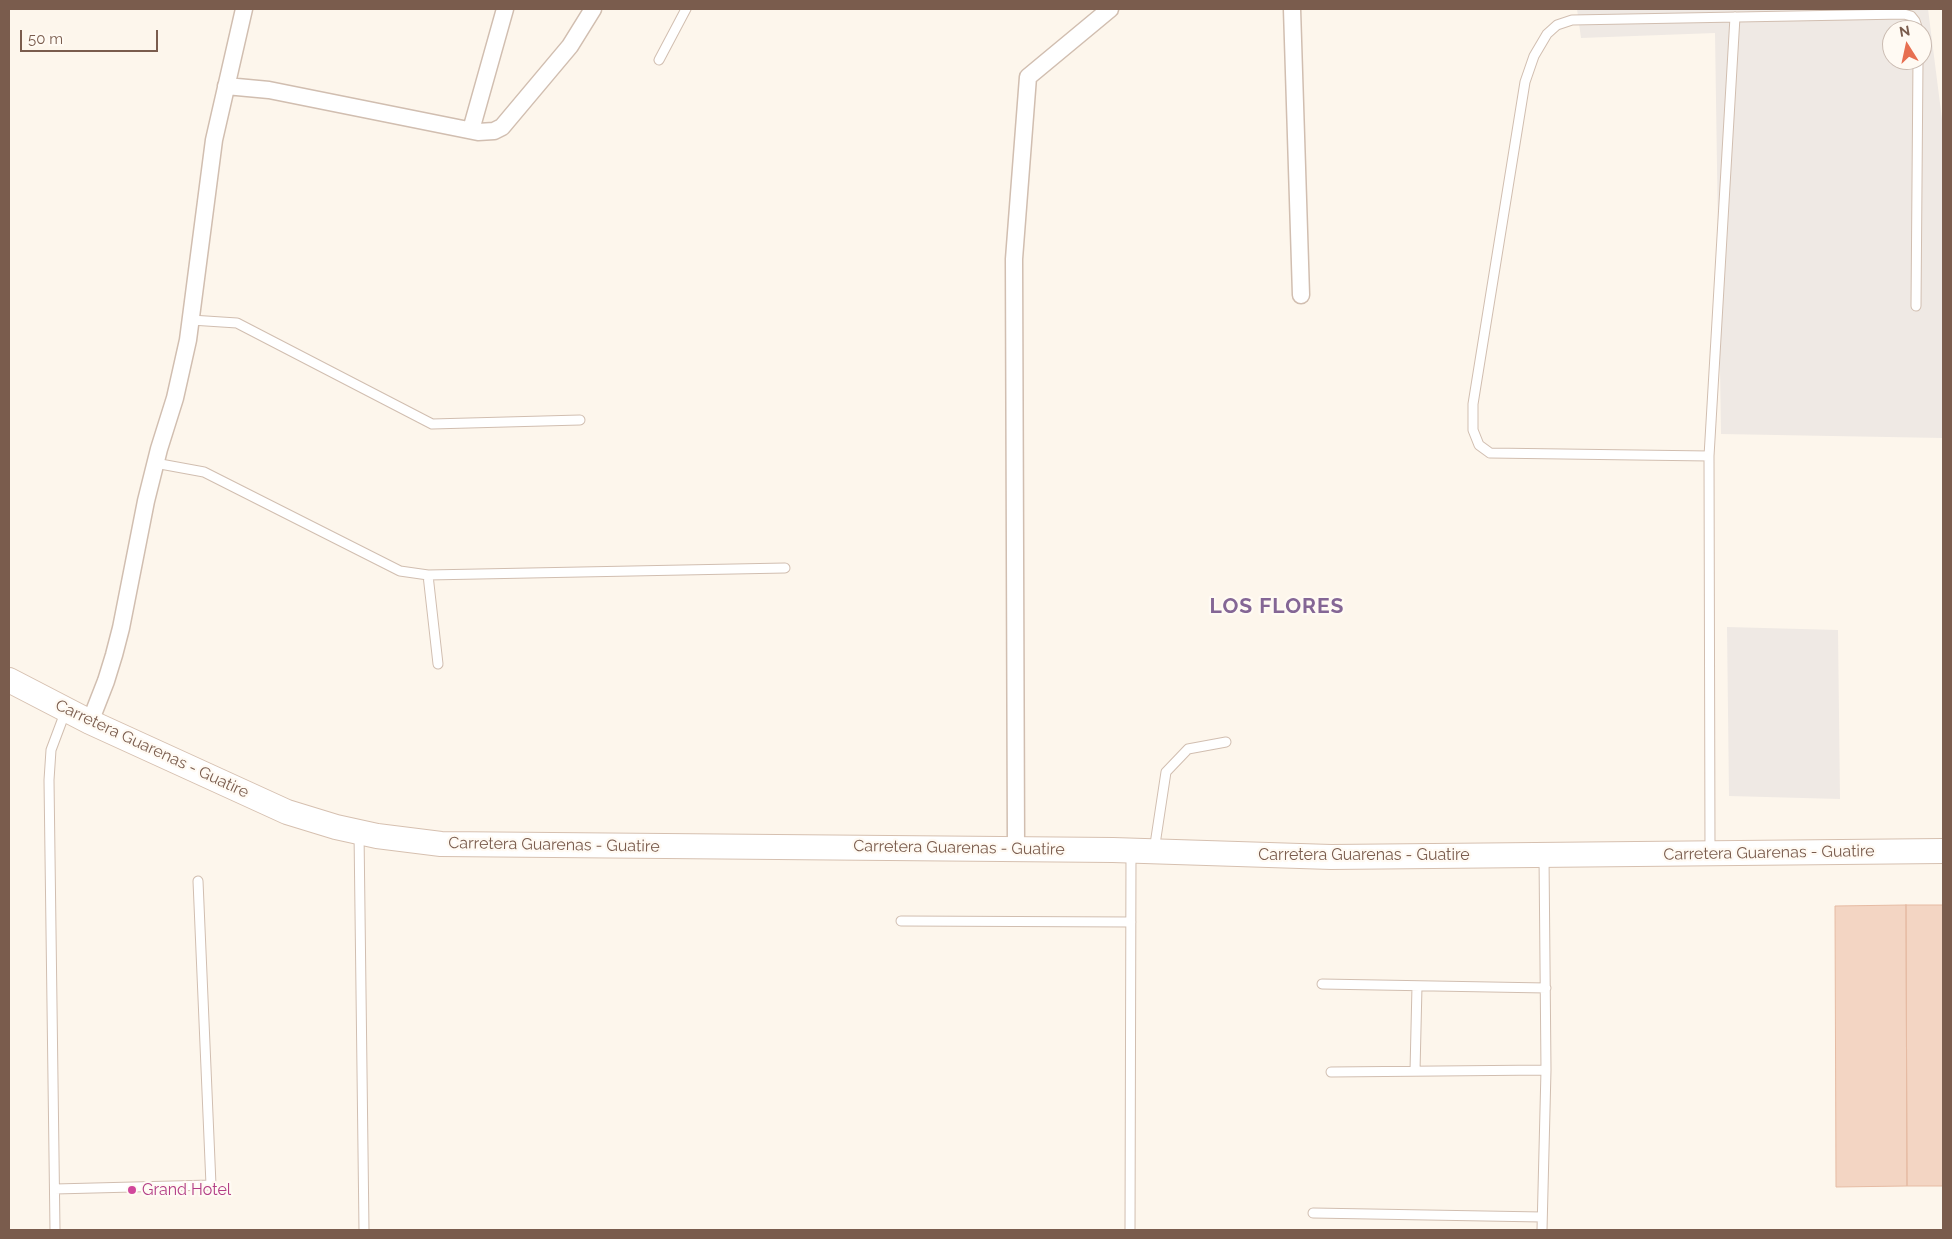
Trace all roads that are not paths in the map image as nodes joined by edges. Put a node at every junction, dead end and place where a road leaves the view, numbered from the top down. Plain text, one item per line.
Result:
1 (244, 9) edge
2 (505, 9) edge
3 (593, 9) edge
4 (686, 9) edge
5 (1110, 9) edge
6 (1292, 9) edge
7 (1735, 17) junction
8 (1914, 20) edge
9 (659, 60) dead end
10 (1918, 70) edge
11 (226, 86) junction
12 (471, 130) junction
13 (1301, 295) dead end
14 (1916, 306) dead end
15 (191, 320) junction
16 (580, 420) dead end
17 (1708, 456) junction
18 (155, 463) junction
19 (785, 568) dead end
20 (428, 575) junction
21 (438, 664) dead end
22 (9, 680) edge
23 (66, 710) junction
24 (90, 722) junction
25 (1226, 742) dead end
26 (359, 832) junction
27 (1016, 849) junction
28 (1143, 851) junction
29 (1943, 851) edge
30 (1710, 854) junction
31 (1544, 856) junction
32 (198, 881) dead end
33 (901, 921) dead end
34 (1131, 922) junction
35 (1322, 984) dead end
36 (1417, 986) junction
37 (1546, 988) junction
38 (1546, 1070) junction
39 (1415, 1071) junction
40 (1331, 1072) dead end
41 (55, 1189) junction
42 (1313, 1212) dead end
43 (1542, 1217) junction
44 (56, 1230) edge
45 (364, 1230) edge
46 (1130, 1230) edge
47 (1542, 1230) edge

1 - 11 street
2 - 12 street
3 - 12 street
4 - 9 lane
5 - 27 street
6 - 13 street
7 - 8 lane
7 - 17 lane
7 - 17 lane
10 - 14 lane
11 - 12 street
11 - 15 street
15 - 16 lane
15 - 18 street
17 - 30 lane
18 - 20 lane
18 - 24 street
19 - 20 lane
20 - 21 lane
22 - 23 main road, Carretera Guarenas - Guatire
23 - 24 main road, Carretera Guarenas - Guatire
23 - 41 lane
24 - 26 main road, Carretera Guarenas - Guatire
25 - 28 lane
26 - 27 main road, Carretera Guarenas - Guatire
26 - 45 lane
27 - 28 main road, Carretera Guarenas - Guatire
28 - 31 main road, Carretera Guarenas - Guatire
28 - 34 lane
29 - 30 main road, Carretera Guarenas - Guatire
30 - 31 main road, Carretera Guarenas - Guatire
31 - 37 lane
32 - 41 lane
33 - 34 lane
34 - 46 lane
35 - 36 lane
36 - 37 lane
36 - 39 lane
37 - 38 lane
38 - 39 lane
38 - 43 lane
39 - 40 lane
41 - 44 lane
42 - 43 lane
43 - 47 lane

